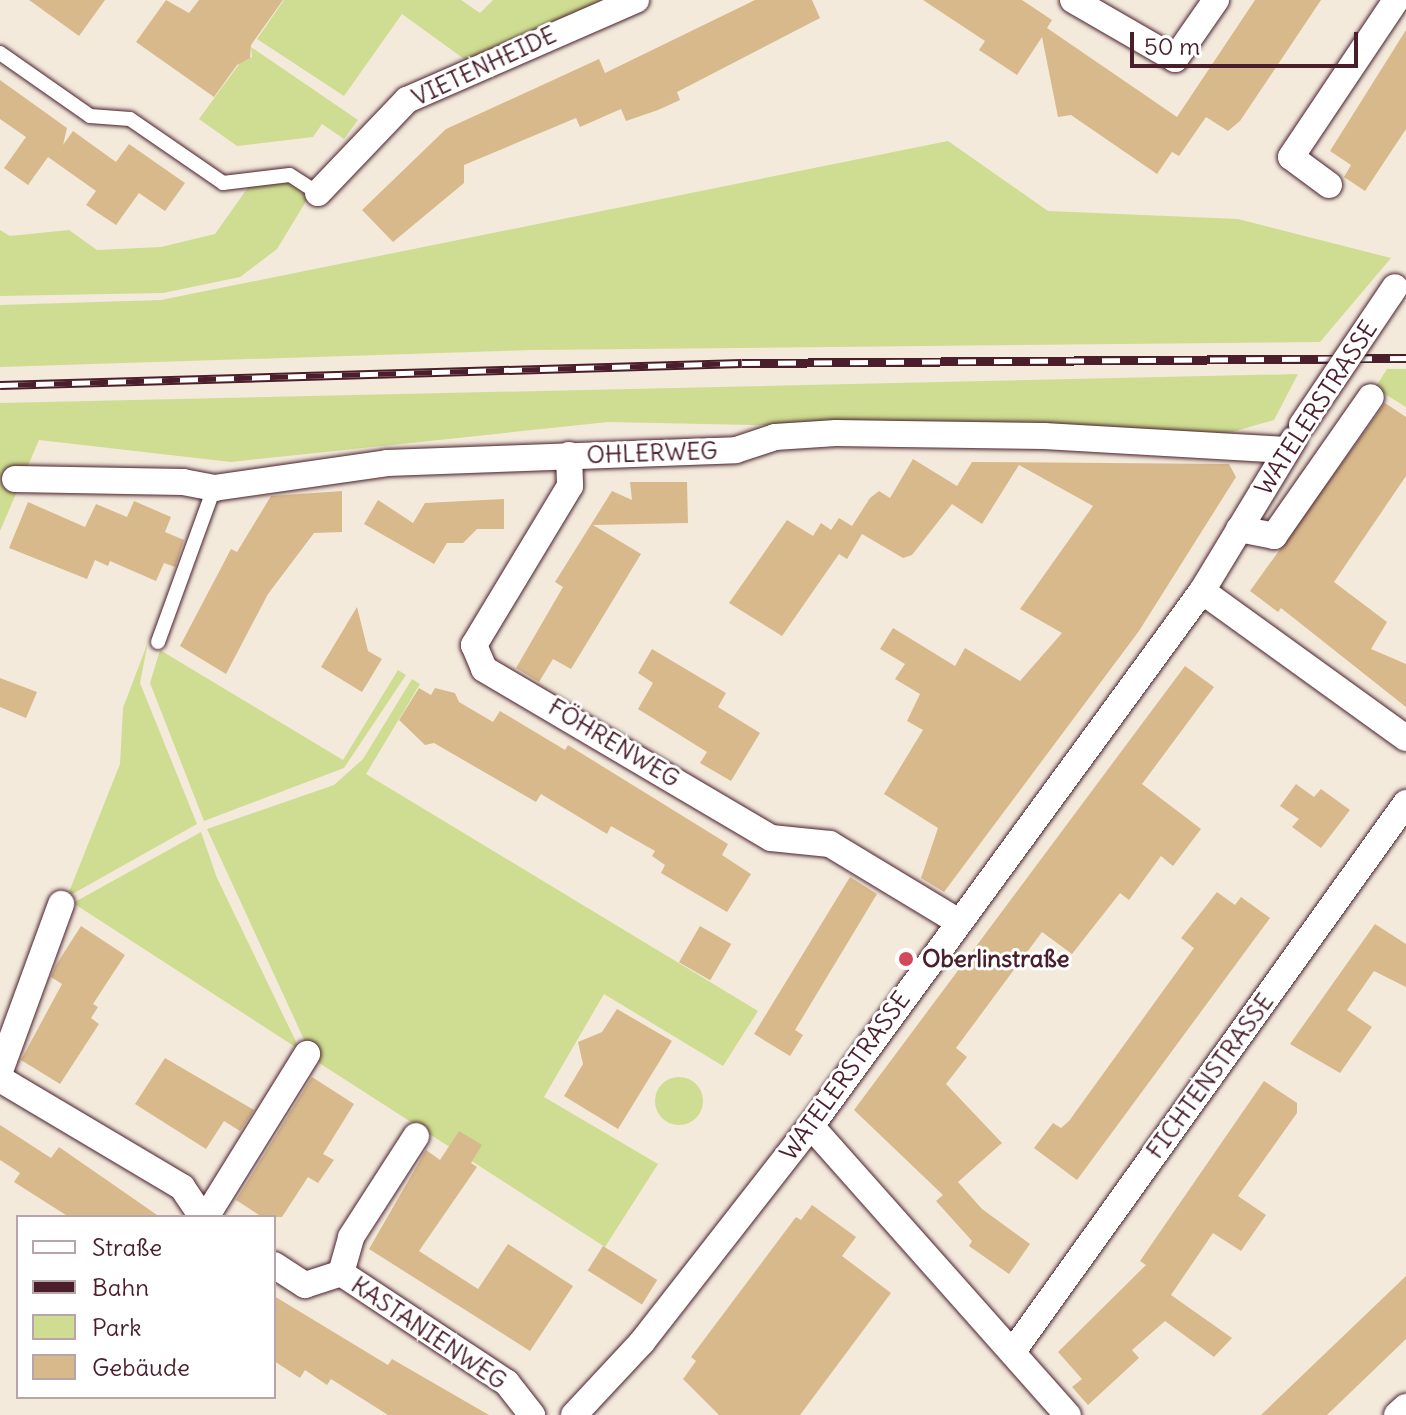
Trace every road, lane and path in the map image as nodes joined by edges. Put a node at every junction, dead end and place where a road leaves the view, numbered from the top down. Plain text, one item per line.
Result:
1 (636, 0) edge
2 (1073, 0) edge
3 (1216, 0) edge
4 (1396, 0) edge
5 (0, 53) edge
6 (1329, 185) dead end
7 (318, 193) joint
8 (1400, 281) edge
9 (1371, 397) dead end
10 (1287, 450) junction
11 (569, 455) junction
12 (15, 479) dead end
13 (214, 488) junction
14 (1239, 529) junction
15 (1202, 591) junction
16 (158, 642) dead end
17 (1406, 738) edge
18 (1406, 803) edge
19 (61, 904) dead end
20 (959, 922) junction
21 (307, 1054) dead end
22 (0, 1071) edge
23 (0, 1079) edge
24 (811, 1126) junction
25 (416, 1136) dead end
26 (203, 1215) edge
27 (205, 1215) edge
28 (276, 1266) edge
29 (341, 1273) junction
30 (1014, 1350) junction
31 (1406, 1407) edge
32 (532, 1415) edge
33 (574, 1415) edge
34 (1068, 1415) edge
35 (1397, 1415) edge

1 - 7 street, VIETENHEIDE
2 - 3 street
4 - 6 street
5 - 7 lane
8 - 10 street, WATELERSTRASSE, bridge
9 - 14 street, WATELERSTRASSE
10 - 11 street, OHLERWEG
10 - 14 street, WATELERSTRASSE
11 - 13 street, OHLERWEG
11 - 20 street, FÖHRENWEG
12 - 13 street, OHLERWEG
13 - 16 lane
14 - 15 street, WATELERSTRASSE
15 - 17 street
15 - 20 street, WATELERSTRASSE
18 - 30 street, FICHTENSTRASSE
19 - 22 street
20 - 24 street, WATELERSTRASSE
21 - 27 street
23 - 26 street
24 - 30 street
24 - 33 street, WATELERSTRASSE
25 - 29 street
28 - 29 street, KASTANIENWEG
29 - 32 street, KASTANIENWEG
30 - 34 street
31 - 35 street

